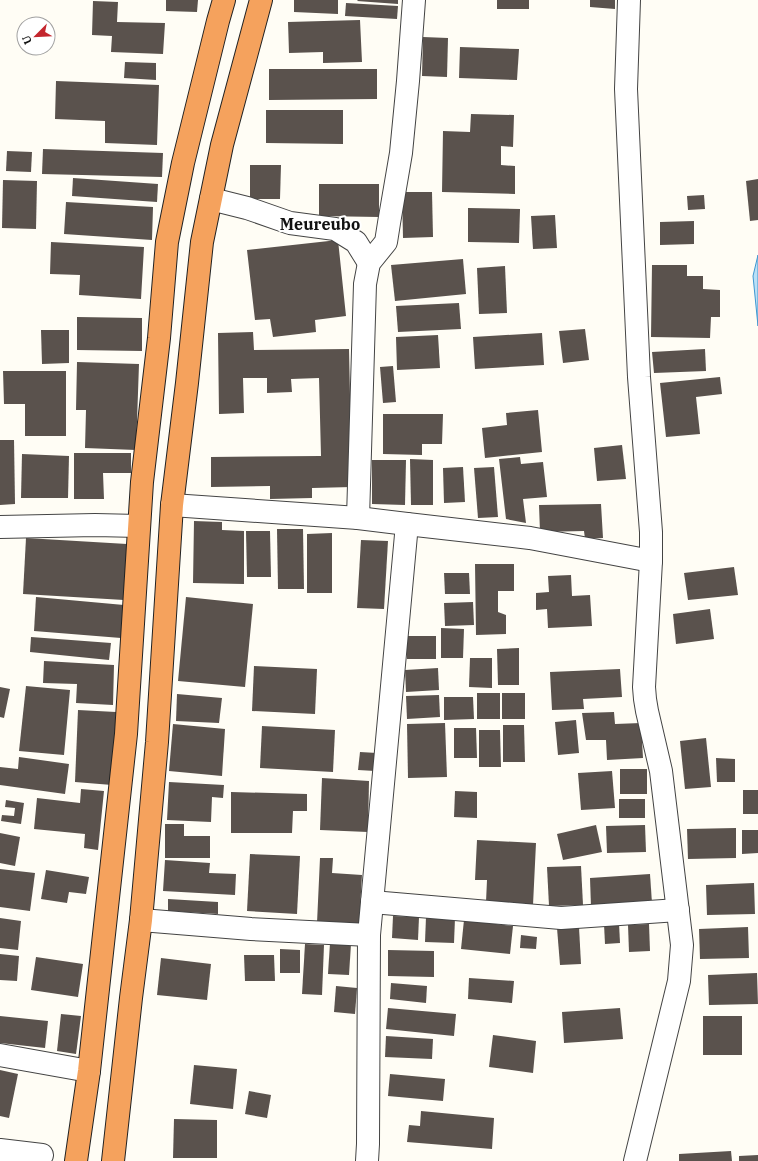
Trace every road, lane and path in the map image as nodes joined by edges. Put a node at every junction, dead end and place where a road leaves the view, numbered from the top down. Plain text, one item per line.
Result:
1 (224, 0) edge
2 (261, 0) edge
3 (414, 0) edge
4 (629, 0) edge
5 (211, 199) junction
6 (369, 263) junction
7 (172, 506) junction
8 (358, 518) junction
9 (407, 524) junction
10 (139, 526) junction
11 (0, 527) edge
12 (651, 561) junction
13 (126, 734) junction
14 (156, 742) junction
15 (372, 902) junction
16 (678, 910) junction
17 (141, 920) junction
18 (369, 935) junction
19 (0, 1055) edge
20 (89, 1071) junction
21 (0, 1150) edge
22 (42, 1155) dead end
23 (76, 1161) edge
24 (114, 1161) edge
25 (367, 1161) edge
26 (635, 1161) edge

1 - 10 highway
2 - 5 highway
3 - 6 street
4 - 12 street
5 - 6 street
5 - 7 highway
6 - 8 street
7 - 8 street
7 - 14 highway
8 - 9 street
9 - 12 street
9 - 15 street
10 - 11 street
10 - 13 highway
12 - 16 street
13 - 14 highway
13 - 20 highway
14 - 17 highway
15 - 16 street
15 - 18 street
16 - 26 street
17 - 18 street
17 - 24 highway
18 - 25 street
19 - 20 street
20 - 23 highway
21 - 22 street

